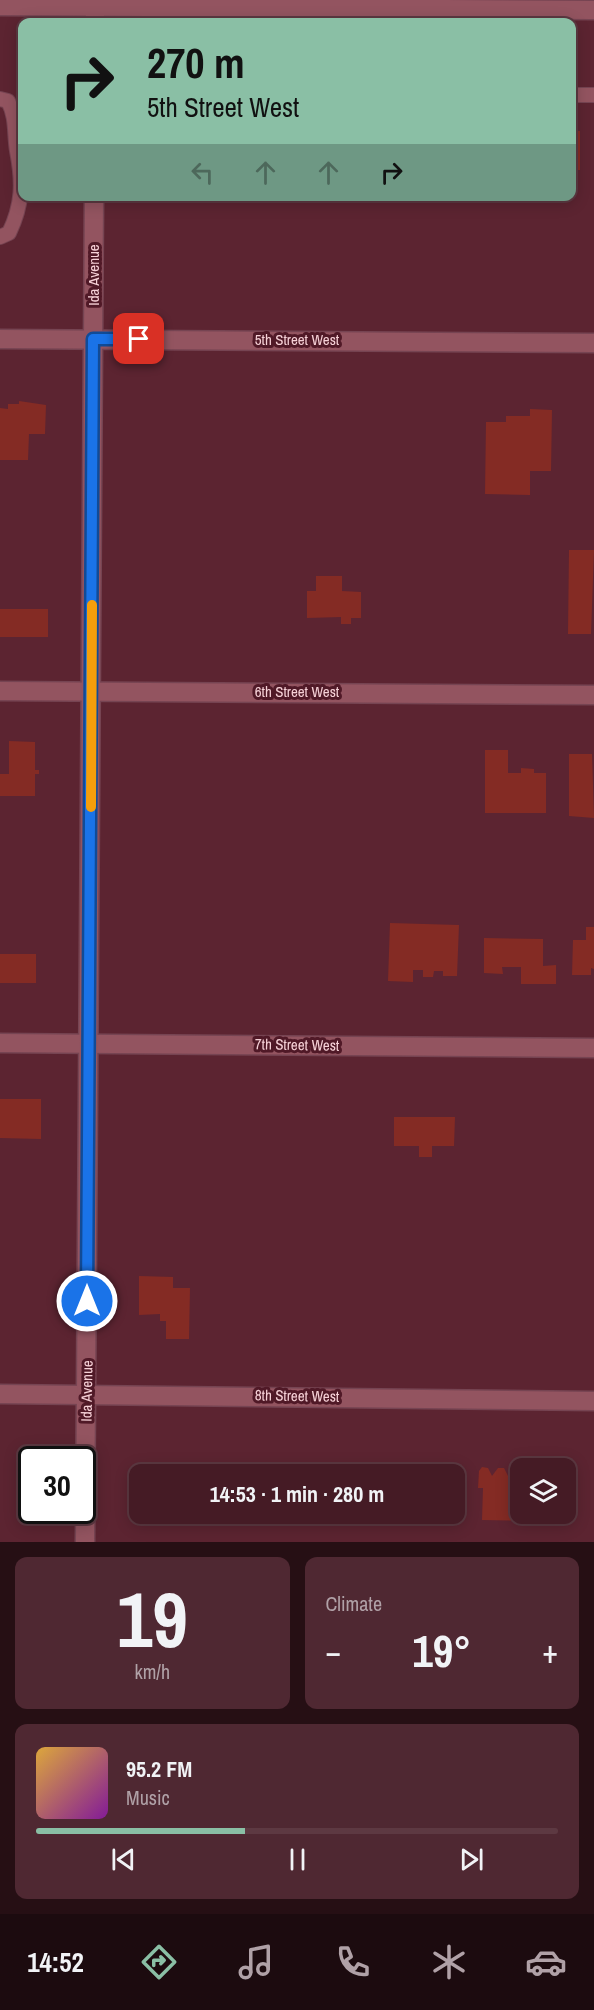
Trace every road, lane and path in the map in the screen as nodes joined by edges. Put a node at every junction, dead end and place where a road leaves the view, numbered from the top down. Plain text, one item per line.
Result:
1 (0, 6) edge
2 (98, 10) edge
3 (594, 10) edge
4 (450, 16) edge
5 (576, 95) edge
6 (594, 95) edge
7 (0, 99) edge
8 (18, 154) edge
9 (19, 201) edge
10 (94, 201) edge
11 (0, 237) edge
12 (0, 339) edge
13 (93, 339) junction
14 (594, 343) edge
15 (0, 691) edge
16 (91, 692) junction
17 (594, 695) edge
18 (0, 1043) edge
19 (90, 1044) junction
20 (594, 1048) edge
21 (0, 1394) edge
22 (87, 1394) junction
23 (594, 1401) edge
24 (85, 1542) edge

1 - 2 street
2 - 4 street
3 - 4 street
5 - 6 lane
7 - 8 lane
9 - 11 lane
10 - 13 street, Ida Avenue
12 - 13 street, 5th Street West
13 - 14 street, 5th Street West
13 - 16 street, Ida Avenue
15 - 16 street, 6th Street West
16 - 17 street, 6th Street West
16 - 19 street, Ida Avenue
18 - 19 street, 7th Street West
19 - 20 street, 7th Street West
19 - 22 street, Ida Avenue
21 - 22 street, 8th Street West
22 - 23 street, 8th Street West
22 - 24 street, Ida Avenue

